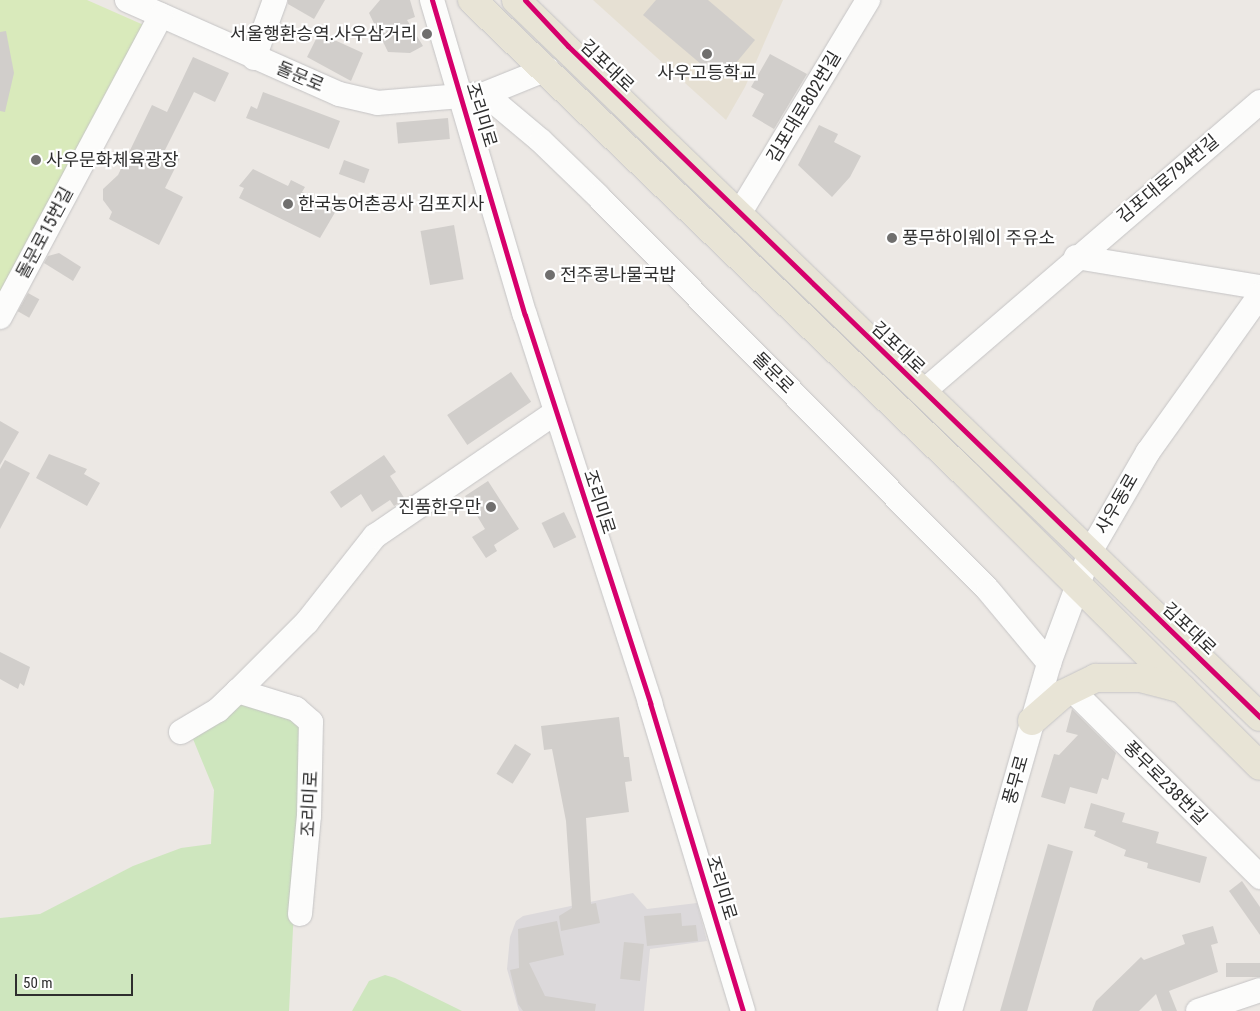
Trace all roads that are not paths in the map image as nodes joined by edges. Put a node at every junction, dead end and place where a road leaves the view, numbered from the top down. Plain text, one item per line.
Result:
1 (127, 0) edge
2 (275, 0) edge
3 (432, 0) edge
4 (472, 0) edge
5 (516, 0) edge
6 (525, 0) edge
7 (868, 0) edge
8 (161, 16) junction
9 (568, 46) junction
10 (254, 58) junction
11 (547, 69) junction
12 (473, 96) junction
13 (1260, 102) edge
14 (739, 214) junction
15 (1076, 257) junction
16 (1260, 287) edge
17 (1260, 295) edge
18 (0, 317) edge
19 (1260, 320) edge
20 (924, 391) junction
21 (556, 412) junction
22 (1090, 552) junction
23 (1077, 584) junction
24 (1049, 663) junction
25 (1071, 689) junction
26 (1183, 689) junction
27 (238, 691) junction
28 (1260, 717) edge
29 (1032, 721) junction
30 (181, 732) dead end
31 (1260, 766) edge
32 (1260, 877) edge
33 (300, 914) dead end
34 (1249, 999) edge
35 (743, 1011) edge
36 (950, 1011) edge
37 (1198, 1011) edge

1 - 8 street, 돌문로
2 - 10 street
3 - 12 street, 조리미로
4 - 11 main road
5 - 9 main road, 김포대로
6 - 9 main road
7 - 14 street, 김포대로802번길
8 - 10 street, 돌문로
8 - 18 street, 돌문로15번길
9 - 14 main road, 김포대로
10 - 12 street, 돌문로
11 - 12 street, 돌문로
11 - 23 main road
12 - 21 street, 조리미로
12 - 24 street, 돌문로
13 - 15 street, 김포대로794번길
14 - 20 main road, 김포대로
15 - 16 street
15 - 20 street, 김포대로794번길
17 - 22 street, 사우동로
19 - 22 street, 사우동로
20 - 22 main road, 김포대로
21 - 27 street
21 - 35 street, 조리미로
22 - 23 street, 풍무로
22 - 28 main road, 김포대로
23 - 24 street, 풍무로
23 - 26 main road
24 - 29 street, 풍무로
25 - 26 main road
25 - 29 main road
25 - 32 street, 풍무로238번길
26 - 31 main road
27 - 30 street
27 - 33 street, 조리미로
29 - 36 street, 풍무로
34 - 37 street

